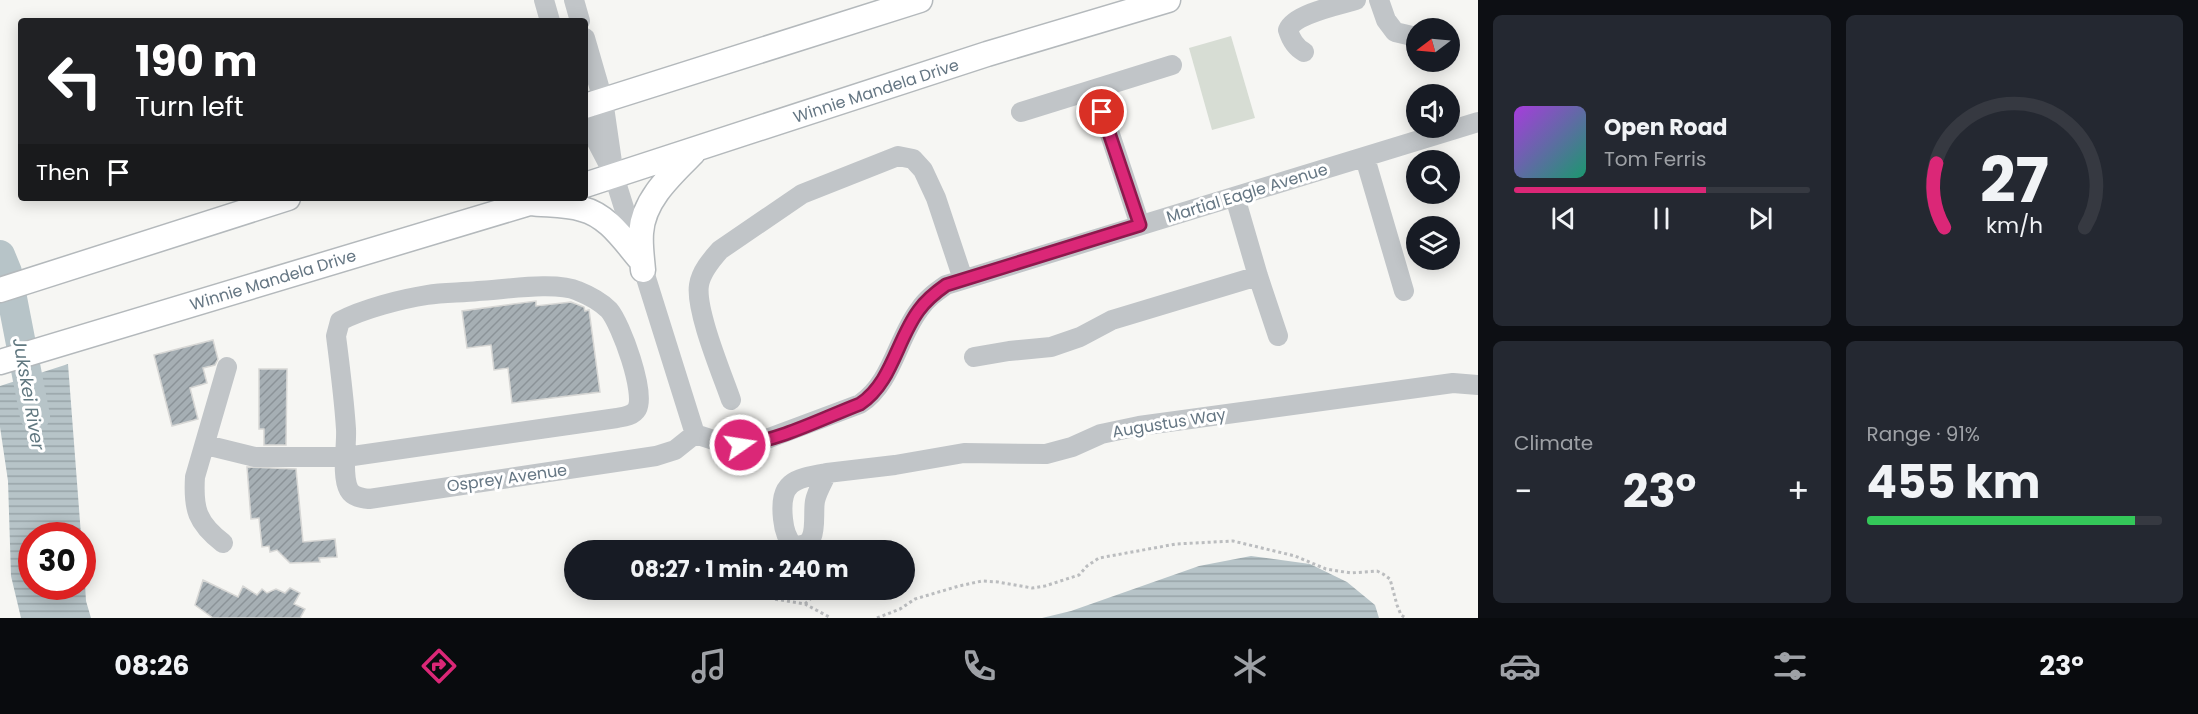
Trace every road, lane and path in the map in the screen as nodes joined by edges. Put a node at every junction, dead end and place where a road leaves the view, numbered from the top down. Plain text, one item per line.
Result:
1 (544, 0) edge
2 (574, 0) edge
3 (920, 0) edge
4 (1168, 0) edge
5 (1356, 0) edge
6 (1379, 0) edge
7 (549, 18) edge
8 (579, 18) edge
9 (1406, 35) edge
10 (1304, 52) dead end
11 (588, 60) edge
12 (1172, 65) dead end
13 (1095, 89) junction
14 (594, 103) edge
15 (1021, 112) dead end
16 (1478, 122) edge
17 (588, 125) edge
18 (697, 149) junction
19 (1365, 158) junction
20 (614, 176) junction
21 (588, 184) edge
22 (1235, 196) junction
23 (279, 201) edge
24 (535, 201) edge
25 (543, 201) edge
26 (1140, 225) junction
27 (641, 264) junction
28 (1258, 276) junction
29 (963, 279) junction
30 (0, 290) edge
31 (1404, 291) dead end
32 (1278, 336) dead end
33 (974, 357) dead end
34 (0, 362) edge
35 (227, 367) dead end
36 (1478, 385) edge
37 (731, 400) dead end
38 (695, 434) junction
39 (206, 445) junction
40 (346, 457) junction
41 (827, 474) junction
42 (814, 510) junction
43 (783, 517) junction
44 (223, 543) dead end
45 (780, 600) edge
46 (810, 600) edge
47 (806, 604) junction
48 (831, 618) edge
49 (877, 618) edge
50 (1406, 618) edge

1 - 7 street
2 - 8 street
3 - 14 main road
4 - 18 main road, Winnie Mandela Drive
5 - 10 street
6 - 9 street
11 - 14 street
12 - 13 street
13 - 15 street
13 - 26 street
14 - 20 street
16 - 19 street, Martial Eagle Avenue
17 - 20 street
18 - 20 main road, Winnie Mandela Drive
18 - 27 main road
19 - 22 street, Martial Eagle Avenue
19 - 31 street
20 - 21 main road, Winnie Mandela Drive
20 - 27 street
22 - 26 street, Martial Eagle Avenue
22 - 28 street
23 - 30 main road
24 - 34 main road, Winnie Mandela Drive
25 - 27 main road
26 - 29 street, Martial Eagle Avenue
27 - 38 street
28 - 32 street
28 - 33 street
29 - 37 street
29 - 38 street, Martial Eagle Avenue
35 - 39 street
36 - 41 street, Augustus Way
38 - 40 street, Osprey Avenue
39 - 40 street
39 - 44 street
40 - 40 street
41 - 42 street, Augustus Way
41 - 43 street, Augustus Way
42 - 43 street
42 - 43 street, Augustus Way
45 - 47 path
46 - 47 path
47 - 48 path
49 - 50 path

